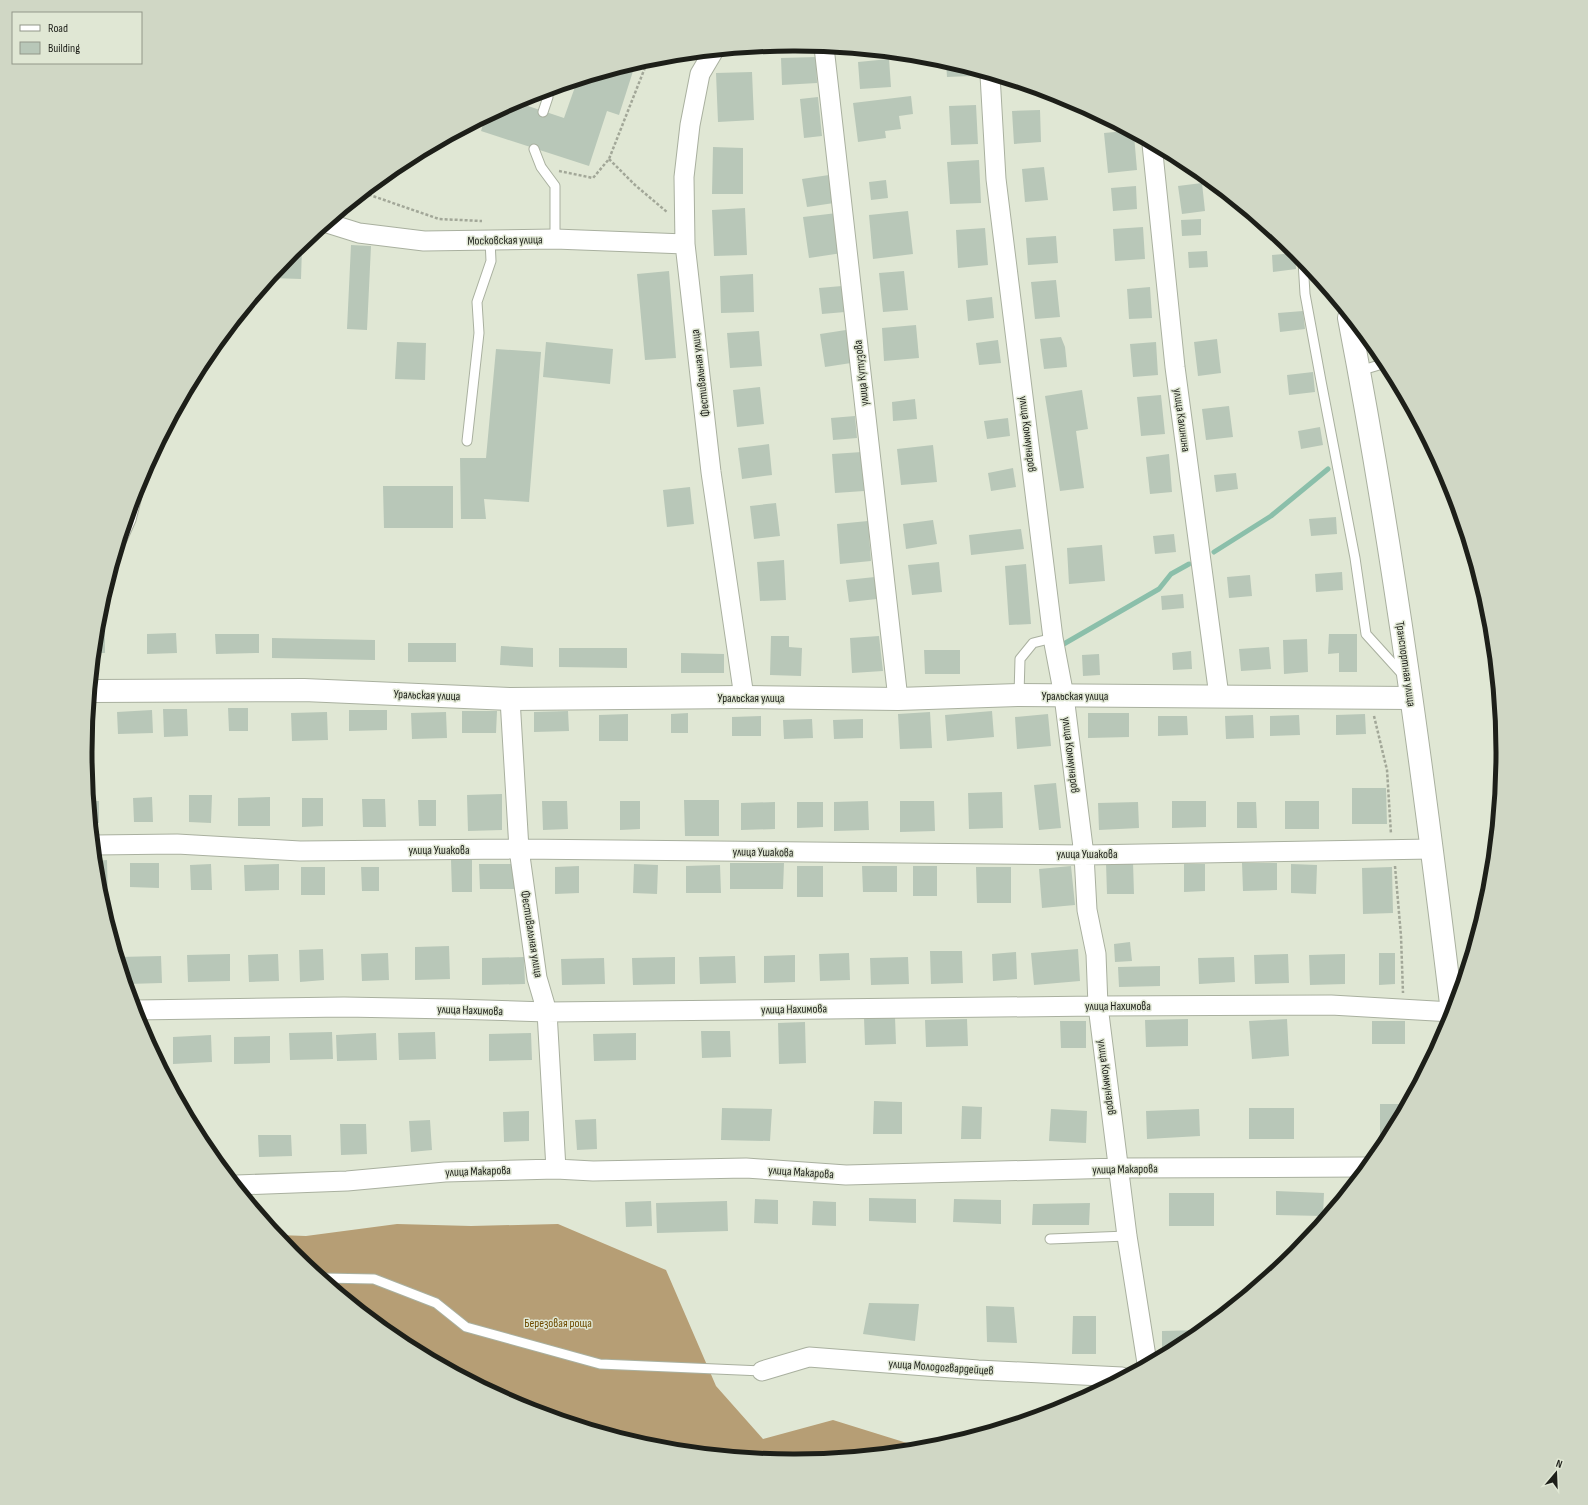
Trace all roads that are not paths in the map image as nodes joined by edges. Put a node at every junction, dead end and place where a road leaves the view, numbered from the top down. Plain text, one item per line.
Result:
1 (825, 52) edge
2 (710, 56) edge
3 (990, 79) edge
4 (548, 97) dead end
5 (543, 112) dead end
6 (534, 149) dead end
7 (1153, 150) edge
8 (331, 225) edge
9 (555, 239) junction
10 (490, 240) junction
11 (685, 244) junction
12 (1304, 271) edge
13 (1352, 327) edge
14 (1378, 365) edge
15 (1358, 371) junction
16 (467, 442) dead end
17 (1053, 638) junction
18 (1410, 689) junction
19 (96, 691) edge
20 (1019, 695) junction
21 (1064, 696) junction
22 (1219, 696) junction
23 (744, 698) junction
24 (510, 699) junction
25 (898, 699) junction
26 (99, 845) edge
27 (1432, 849) junction
28 (519, 850) junction
29 (1084, 855) junction
30 (1450, 999) edge
31 (1098, 1006) junction
32 (142, 1010) edge
33 (547, 1012) junction
34 (1445, 1012) edge
35 (1360, 1167) edge
36 (1119, 1168) junction
37 (556, 1169) junction
38 (241, 1185) edge
39 (1127, 1236) junction
40 (1050, 1239) dead end
41 (329, 1278) edge
42 (1146, 1359) edge
43 (762, 1371) joint
44 (1114, 1377) edge

1 - 25 street, улица Кутузова
2 - 11 street, Фестивальная улица
3 - 17 street, улица Коммунаров
4 - 5 lane
6 - 9 lane
7 - 22 street, улица Калинина
8 - 10 street, Московская улица
9 - 10 street, Московская улица
9 - 11 street, Московская улица
10 - 16 lane
11 - 23 street, Фестивальная улица
12 - 18 lane
13 - 15 street, Транспортная улица
14 - 15 lane
15 - 18 street, Транспортная улица
17 - 20 lane
17 - 21 street, улица Коммунаров
18 - 22 street, Уральская улица
18 - 27 street, Транспортная улица
19 - 24 street, Уральская улица
20 - 21 street, Уральская улица
20 - 25 street, Уральская улица
21 - 22 street, Уральская улица
21 - 29 street, улица Коммунаров
23 - 24 street, Уральская улица
23 - 25 street, Уральская улица
24 - 28 street, Фестивальная улица
26 - 28 street, улица Ушакова
27 - 29 street, улица Ушакова
27 - 30 street, Транспортная улица
28 - 29 street, улица Ушакова
28 - 33 street, Фестивальная улица
29 - 31 street, улица Коммунаров
31 - 33 street, улица Нахимова
31 - 34 street, улица Нахимова
31 - 36 street, улица Коммунаров
32 - 33 street, улица Нахимова
33 - 37 street, Фестивальная улица
35 - 36 street, улица Макарова
36 - 37 street, улица Макарова
36 - 39 street, улица Коммунаров
37 - 38 street, улица Макарова
39 - 40 lane
39 - 42 street, улица Коммунаров
41 - 43 lane
43 - 44 street, улица Молодогвардейцев

